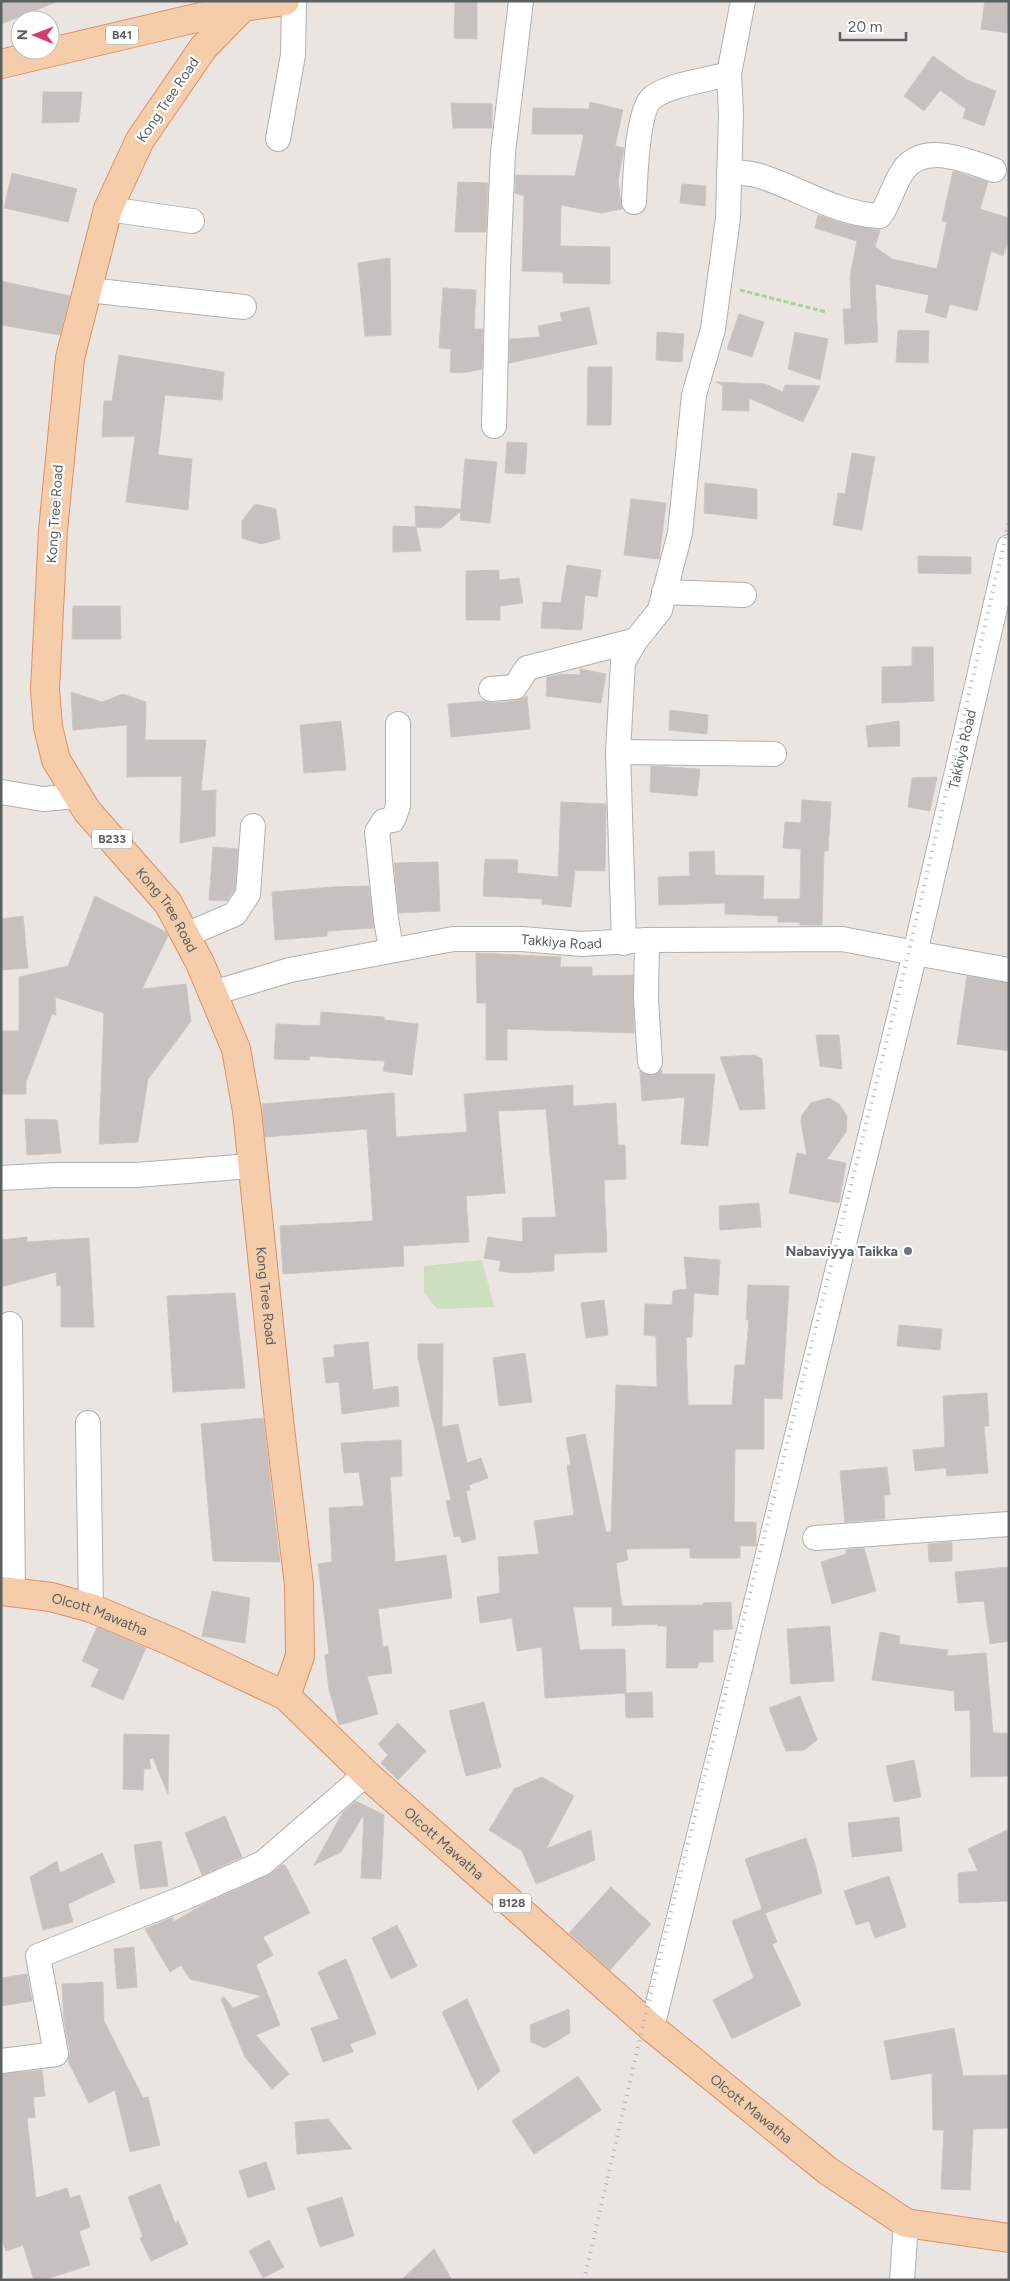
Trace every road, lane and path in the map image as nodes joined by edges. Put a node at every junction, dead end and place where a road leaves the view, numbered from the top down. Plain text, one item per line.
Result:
1 (285, 1) edge
2 (294, 1) edge
3 (521, 1) edge
4 (742, 1) edge
5 (244, 7) junction
6 (1, 64) edge
7 (728, 74) junction
8 (278, 139) dead end
9 (994, 170) dead end
10 (729, 171) junction
11 (634, 202) dead end
12 (108, 209) junction
13 (192, 220) dead end
14 (720, 284) junction
15 (88, 290) junction
16 (244, 307) dead end
17 (826, 312) dead end
18 (494, 426) dead end
19 (1009, 547) edge
20 (664, 592) junction
21 (744, 595) dead end
22 (636, 640) junction
23 (491, 689) dead end
24 (398, 724) dead end
25 (618, 752) junction
26 (774, 754) dead end
27 (1, 792) edge
28 (77, 796) junction
29 (253, 826) dead end
30 (186, 935) junction
31 (647, 940) junction
32 (624, 943) junction
33 (391, 949) junction
34 (915, 952) junction
35 (1009, 970) edge
36 (213, 993) junction
37 (650, 1062) dead end
38 (251, 1166) junction
39 (1, 1178) edge
40 (10, 1324) dead end
41 (88, 1423) dead end
42 (1009, 1524) edge
43 (815, 1538) dead end
44 (7, 1591) edge
45 (91, 1608) junction
46 (286, 1696) junction
47 (366, 1774) junction
48 (652, 2028) junction
49 (1, 2061) edge
50 (906, 2223) junction
51 (1009, 2238) edge
52 (902, 2280) edge

1 - 5 main road, B41
2 - 8 street
3 - 18 street
4 - 7 street
5 - 6 main road, B41
5 - 12 main road, Kong Tree Road / B233
7 - 10 street
7 - 11 street
9 - 10 street
10 - 14 street
12 - 13 street
12 - 15 main road, Kong Tree Road / B233
14 - 17 path
14 - 20 street
15 - 16 street
15 - 28 main road, Kong Tree Road / B233
19 - 34 street, Takkiya Road
20 - 21 street
20 - 22 street
22 - 23 street
22 - 25 street
24 - 33 street
25 - 26 street
25 - 32 street
27 - 28 street
28 - 30 main road, Kong Tree Road / B233
29 - 30 street
30 - 36 main road, Kong Tree Road / B233
31 - 32 street, Takkiya Road
31 - 34 street, Takkiya Road
31 - 37 street
32 - 33 street, Takkiya Road
33 - 36 street, Takkiya Road
34 - 35 street, Takkiya Road
34 - 48 street
36 - 38 main road, Kong Tree Road / B233
38 - 39 street
38 - 46 main road, Kong Tree Road / B233
40 - 44 street
41 - 45 street
42 - 43 street
44 - 45 main road, Olcott Mawatha / B128
45 - 46 main road, Olcott Mawatha / B128
46 - 47 main road, Olcott Mawatha / B128
47 - 48 main road, Olcott Mawatha / B128
47 - 49 street
48 - 50 main road, Olcott Mawatha / B128
50 - 51 main road, Olcott Mawatha / B128
50 - 52 street

